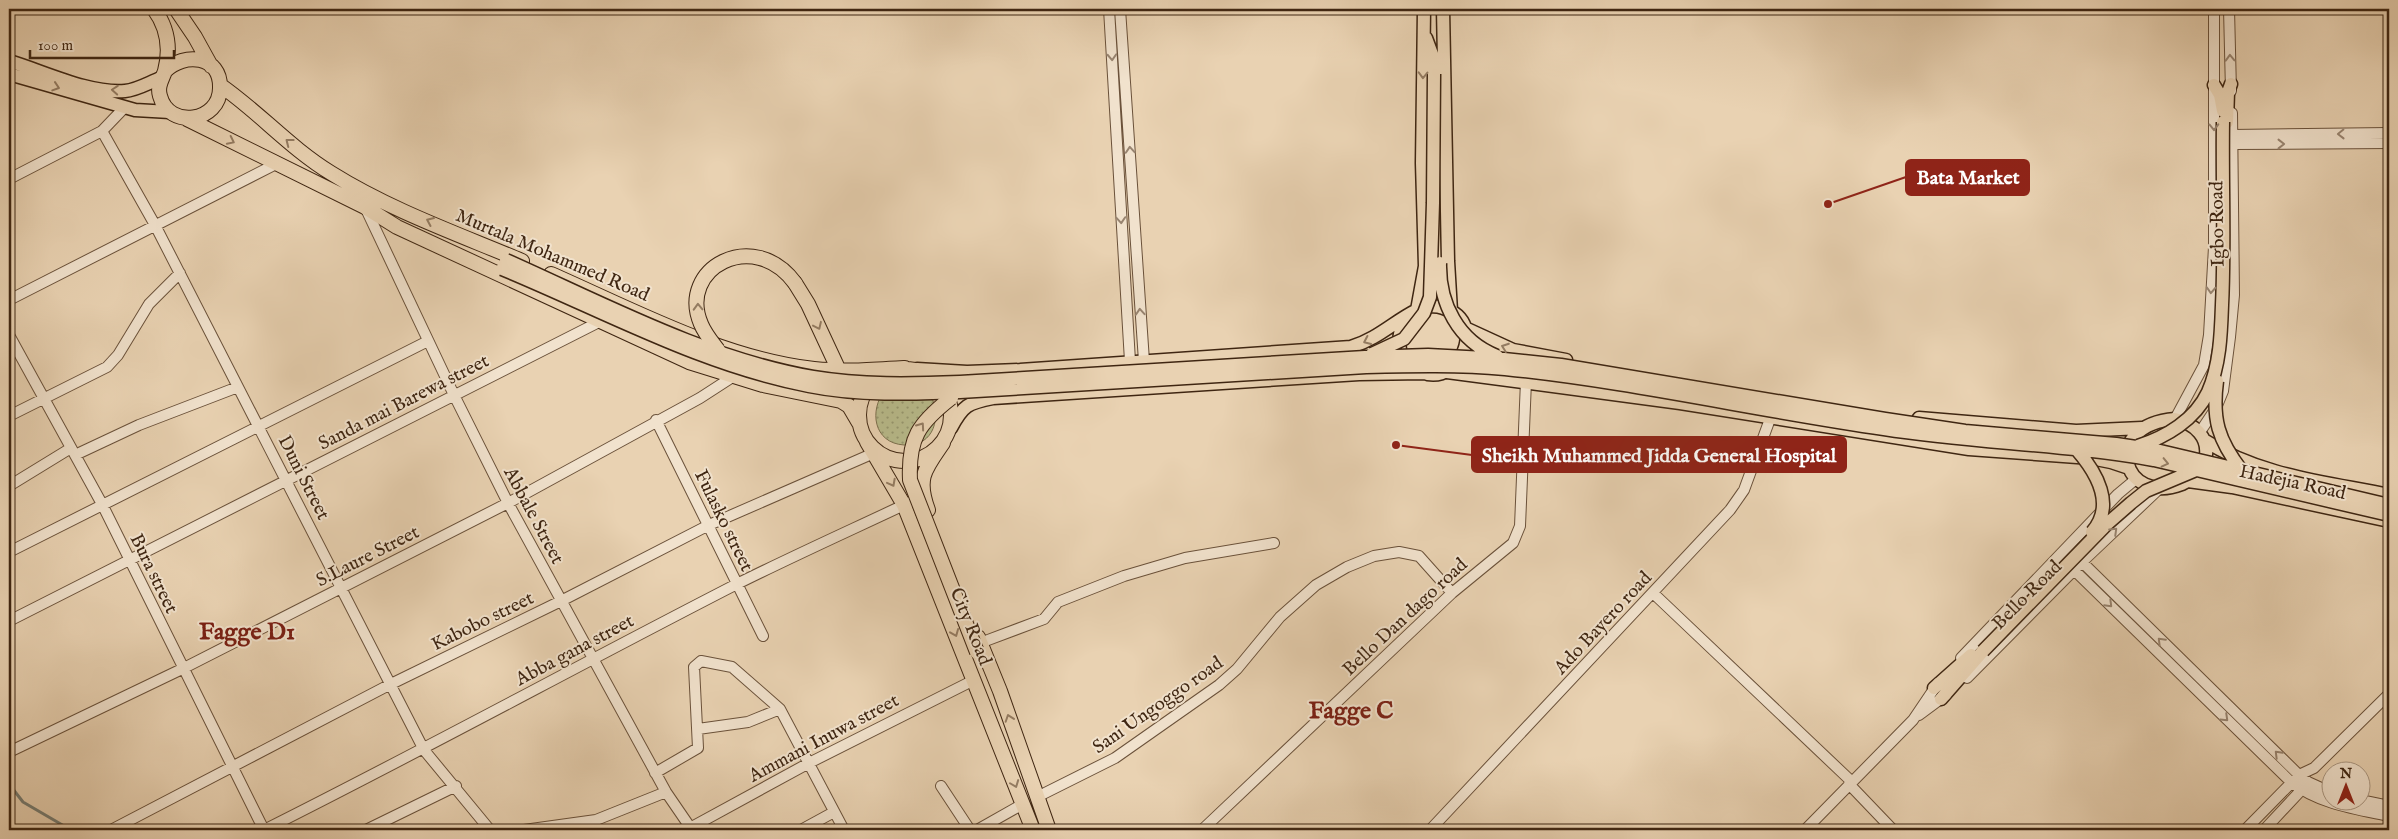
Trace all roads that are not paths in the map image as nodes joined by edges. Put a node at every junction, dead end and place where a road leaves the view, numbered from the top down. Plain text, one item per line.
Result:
1 (154, 9) edge
2 (176, 9) edge
3 (1109, 9) edge
4 (1120, 9) edge
5 (1424, 9) edge
6 (1443, 9) edge
7 (2214, 9) edge
8 (2229, 9) edge
9 (1444, 31) junction
10 (1423, 32) junction
11 (9, 61) edge
12 (211, 66) junction
13 (9, 74) edge
14 (163, 74) junction
15 (1437, 74) junction
16 (2231, 84) junction
17 (220, 85) junction
18 (2214, 85) junction
19 (125, 107) junction
20 (170, 112) junction
21 (187, 119) junction
22 (2225, 122) junction
23 (102, 131) junction
24 (2389, 133) edge
25 (2232, 140) junction
26 (2389, 143) edge
27 (278, 163) junction
28 (9, 178) edge
29 (365, 207) junction
30 (155, 225) junction
31 (462, 236) junction
32 (457, 254) junction
33 (504, 265) junction
34 (180, 274) junction
35 (9, 300) edge
36 (1451, 311) junction
37 (1413, 313) junction
38 (599, 322) junction
39 (1465, 328) junction
40 (9, 335) edge
41 (428, 341) junction
42 (718, 350) junction
43 (1365, 357) junction
44 (1504, 359) junction
45 (1144, 360) junction
46 (1130, 361) junction
47 (911, 369) junction
48 (839, 371) junction
49 (1447, 372) junction
50 (1429, 373) junction
51 (734, 376) junction
52 (1526, 381) junction
53 (238, 387) junction
54 (956, 395) junction
55 (454, 396) junction
56 (42, 399) junction
57 (9, 416) edge
58 (859, 417) junction
59 (1770, 419) junction
60 (2175, 419) junction
61 (656, 420) junction
62 (258, 426) junction
63 (950, 428) junction
64 (2142, 428) junction
65 (2202, 436) junction
66 (943, 443) junction
67 (1523, 443) junction
68 (1674, 444) dead end
69 (871, 447) junction
70 (2134, 447) junction
71 (2077, 450) junction
72 (73, 451) junction
73 (2196, 470) junction
74 (2242, 471) junction
75 (2132, 474) junction
76 (286, 480) junction
77 (2188, 481) junction
78 (9, 486) edge
79 (2160, 488) junction
80 (2389, 495) edge
81 (923, 496) junction
82 (508, 502) junction
83 (102, 504) junction
84 (904, 505) junction
85 (2389, 505) edge
86 (2389, 515) edge
87 (2389, 521) edge
88 (709, 525) junction
89 (1274, 543) dead end
90 (9, 552) edge
91 (129, 560) junction
92 (2082, 562) junction
93 (2074, 570) junction
94 (737, 584) junction
95 (342, 588) junction
96 (1452, 593) junction
97 (1653, 593) junction
98 (561, 601) junction
99 (9, 621) edge
100 (763, 636) dead end
101 (978, 648) junction
102 (1981, 650) junction
103 (591, 659) junction
104 (182, 669) junction
105 (974, 680) junction
106 (389, 685) junction
107 (1934, 688) junction
108 (2389, 694) edge
109 (1941, 699) junction
110 (780, 709) junction
111 (1912, 720) junction
112 (698, 729) junction
113 (424, 750) junction
114 (9, 752) edge
115 (809, 763) junction
116 (231, 767) junction
117 (2314, 768) junction
118 (655, 773) junction
119 (2295, 778) junction
120 (1850, 782) junction
121 (456, 786) junction
122 (941, 786) dead end
123 (2305, 786) junction
124 (2320, 790) edge
125 (666, 792) junction
126 (1037, 797) junction
127 (2370, 802) edge
128 (1023, 804) junction
129 (2389, 806) edge
130 (834, 812) junction
131 (2389, 816) edge
132 (691, 829) edge
133 (111, 830) edge
134 (264, 830) edge
135 (366, 830) edge
136 (490, 830) edge
137 (524, 830) edge
138 (801, 830) edge
139 (844, 830) edge
140 (970, 830) edge
141 (977, 830) edge
142 (1033, 830) edge
143 (1048, 830) edge
144 (1202, 830) edge
145 (1430, 830) edge
146 (1805, 830) edge
147 (1893, 830) edge
148 (2245, 830) edge
149 (2264, 830) edge

1 - 14 highway
2 - 12 highway
3 -> 46 street
45 -> 4 street
5 - 10 main road
6 - 9 main road
7 - 18 street, Igbo Road
16 -> 8 street, Igbo Road
9 - 15 main road
9 - 36 main road
10 - 15 main road
10 -> 37 main road
14 -> 11 main road
12 - 14 highway
12 - 17 highway
13 -> 19 main road
14 - 20 highway
15 - 43 main road, bridge
15 - 44 main road, bridge
16 - 22 main road
16 - 25 street, Igbo Road
17 - 21 highway
31 -> 17 highway, Murtala Mohammed Road
18 - 22 main road
18 -> 60 street, Igbo Road
19 - 20 main road
19 - 23 street
20 - 21 highway
21 -> 27 highway, Murtala Mohammed Road
22 - 70 main road, bridge
22 - 74 main road, bridge
23 - 28 street
23 - 30 street, Duni Street
24 -> 25 street
25 -> 26 street
25 - 65 street, Igbo Road
27 - 29 highway, Murtala Mohammed Road
27 - 30 street
29 - 32 highway, Murtala Mohammed Road
29 - 41 street, Abbale Street
30 - 34 street, Duni Street
30 - 35 street
31 - 33 main road
31 - 48 highway, Murtala Mohammed Road
32 - 33 main road
32 - 38 highway, Murtala Mohammed Road
33 - 42 main road, bridge
33 - 54 main road, bridge
34 - 53 street, Duni Street
34 - 56 street
36 - 37 main road
36 - 39 main road
37 -> 45 main road
37 - 50 main road
38 - 51 highway, Murtala Mohammed Road
38 - 55 street, Sanda mai Barewa street
39 - 49 main road
64 -> 39 main road
40 - 56 street, Bura street
41 - 55 street, Abbale Street
41 - 62 street
42 - 43 main road, bridge
42 -> 48 highway, bridge
43 - 44 main road, bridge
44 - 70 main road, bridge
45 - 46 main road
46 - 47 main road
47 - 48 highway, Murtala Mohammed Road
47 - 58 highway
47 - 63 highway
48 - 58 highway
49 - 50 main road
49 - 52 main road
50 - 63 main road
51 - 58 highway, Murtala Mohammed Road
51 - 61 street, S.Laure Street
52 - 59 main road
52 - 67 street, Bello Dan dago road
53 - 62 street, Duni Street
53 - 72 street
54 - 71 main road, bridge
101 -> 54 highway, bridge
55 - 76 street, Sanda mai Barewa street
55 - 82 street, Abbale Street
56 - 57 street
56 - 72 street, Bura street
58 - 69 highway
59 - 75 main road
59 - 97 street, Ado Bayero road
60 - 64 main road
60 - 65 main road
61 - 82 street, S.Laure Street
61 - 88 street, Fulasko street
62 - 76 street, Duni Street
62 - 83 street
63 - 66 highway
64 - 75 main road
65 - 77 main road
65 - 80 main road, Hadejia Road
66 - 69 highway
66 - 81 highway, City Road
67 - 68 street
67 - 96 street, Bello Dan dago road
69 -> 84 highway, City Road
69 - 88 street, Kabobo street
70 - 74 main road, bridge
71 -> 73 main road, bridge
71 - 102 main road, bridge
72 - 78 street
72 - 83 street, Bura street
73 - 86 main road, bridge
73 - 102 main road, bridge
74 - 85 main road, bridge
75 - 79 main road
75 - 107 street, Bello Road
76 - 91 street, Sanda mai Barewa street
76 - 95 street, Duni Street
77 - 79 main road
77 - 87 main road, Hadejia Road
92 -> 79 street, Bello Road
81 - 84 street, Abba gana street
81 - 101 highway, City Road
82 - 95 street, S.Laure Street
82 - 98 street, Abbale Street
83 - 90 street
83 - 91 street, Bura street
84 - 94 street, Abba gana street
84 -> 105 highway, City Road
88 - 94 street, Fulasko street
88 - 98 street, Kabobo street
89 - 101 street
91 - 99 street, Sanda mai Barewa street
91 - 104 street, Bura street
92 - 93 street, Bello Road
119 -> 92 street
93 - 109 street, Bello Road
93 -> 119 street
94 - 100 street, Fulasko street
94 - 103 street, Abba gana street
95 - 104 street, S.Laure Street
95 - 106 street, Duni Street
96 - 126 street, Sani Ungoggo road
96 - 144 street, Bello Dan dago road
97 - 120 street
97 - 145 street, Ado Bayero road
98 - 103 street, Abbale Street
98 - 106 street, Kabobo street
126 -> 101 highway, City Road
102 - 107 main road
102 - 109 main road
103 - 113 street, Abba gana street
103 - 118 street, Abbale Street
104 - 114 street, S.Laure Street
104 - 116 street, Bura street
105 - 115 street, Ammani Inuwa street
105 -> 128 highway, City Road
106 - 113 street, Duni Street
106 - 116 street, Kabobo street
107 - 111 street, Bello Road
108 - 117 street
109 - 111 street, Bello Road
110 - 112 street
110 - 112 street
110 - 115 street
111 - 120 street, Bello Road
112 - 118 street
113 - 121 street, Duni Street
113 - 134 street, Abba gana street
115 - 130 street
115 - 132 street, Ammani Inuwa street
116 - 133 street, Kabobo street
116 - 134 street, Bura street
117 - 119 street
117 - 123 street
118 - 125 street, Abbale Street
119 - 123 street
119 - 148 street
120 - 146 street, Bello Road
120 - 147 street
121 - 135 street
121 - 136 street, Duni Street
122 - 140 street
123 - 124 street
123 - 131 street
123 - 149 street
125 - 132 street, Abbale Street
125 - 137 street
126 - 143 highway, City Road
127 - 129 street
128 - 141 street
128 - 142 highway, City Road
130 - 138 street
130 - 139 street

